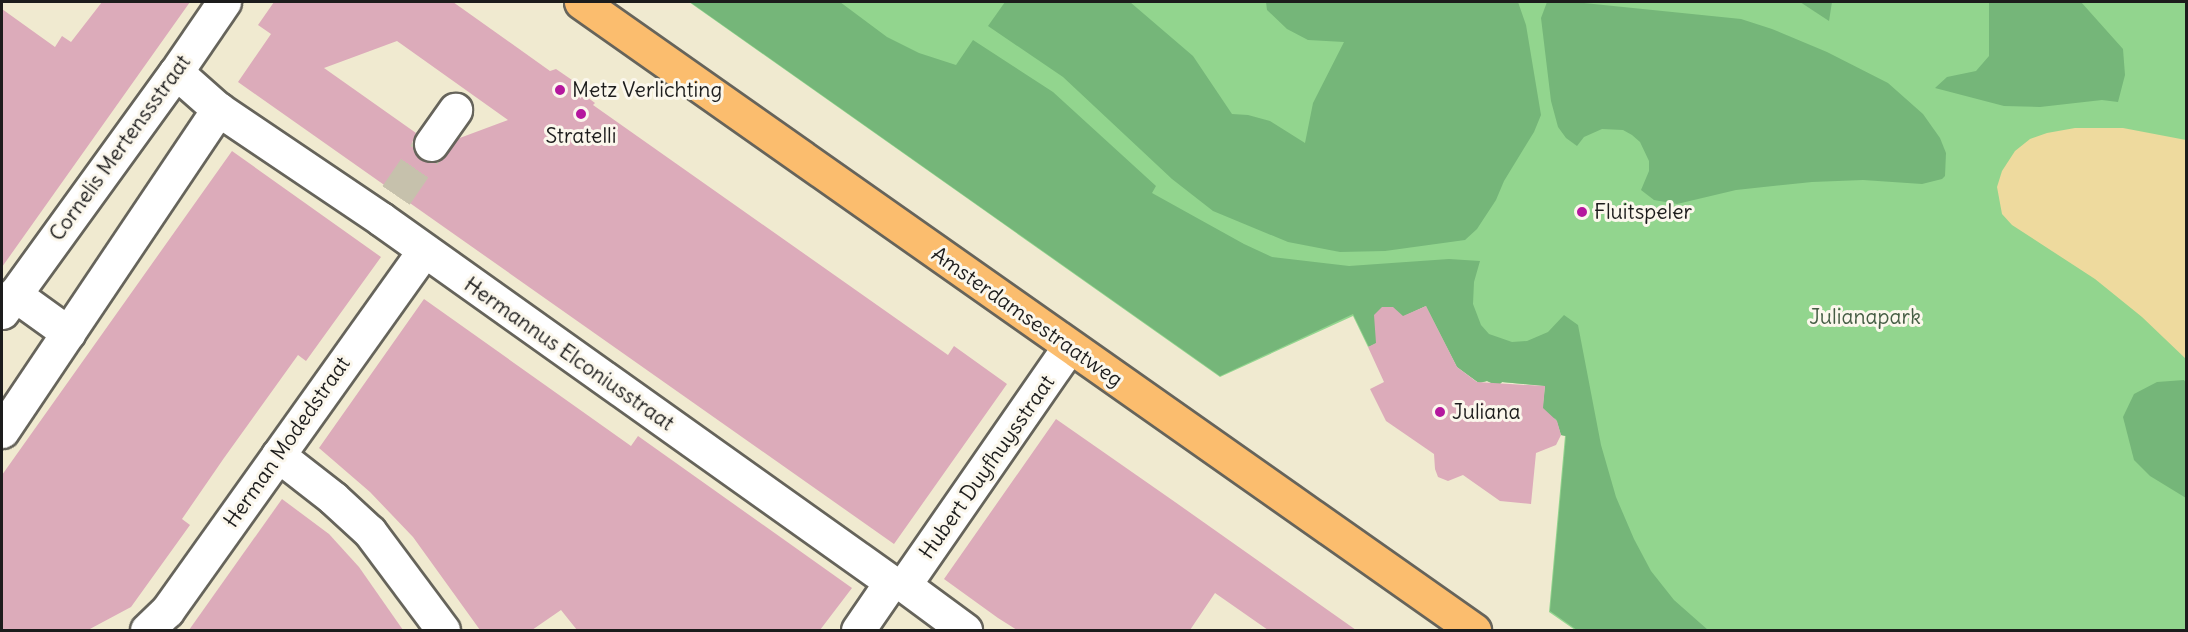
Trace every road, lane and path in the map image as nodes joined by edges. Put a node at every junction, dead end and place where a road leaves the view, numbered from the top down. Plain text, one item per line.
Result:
1 (224, 2) edge
2 (581, 2) edge
3 (176, 72) junction
4 (218, 109) junction
5 (455, 110) dead end
6 (431, 144) tunnel mouth
7 (424, 251) junction
8 (8, 303) edge
9 (68, 333) junction
10 (1069, 347) junction
11 (2, 431) edge
12 (278, 454) junction
13 (897, 584) junction
14 (147, 630) edge
15 (443, 630) edge
16 (858, 630) edge
17 (965, 630) edge
18 (1474, 630) edge

1 - 3 street, Cornelis Mertenssstraat
2 - 10 main road, Amsterdamsestraatweg
3 - 4 street, Hermannus Elconiusstraat
3 - 8 street, Cornelis Mertenssstraat
4 - 7 street, Hermannus Elconiusstraat
4 - 9 street
5 - 6 street
7 - 12 street, Herman Modedstraat
7 - 13 street, Hermannus Elconiusstraat
8 - 9 street, Cornelis Mertenssstraat
9 - 11 street
10 - 13 street, Hubert Duyfhuysstraat
10 - 18 main road, Amsterdamsestraatweg
12 - 14 street, Herman Modedstraat
12 - 15 street
13 - 16 street, Hubert Duyfhuysstraat
13 - 17 street, Hermannus Elconiusstraat

